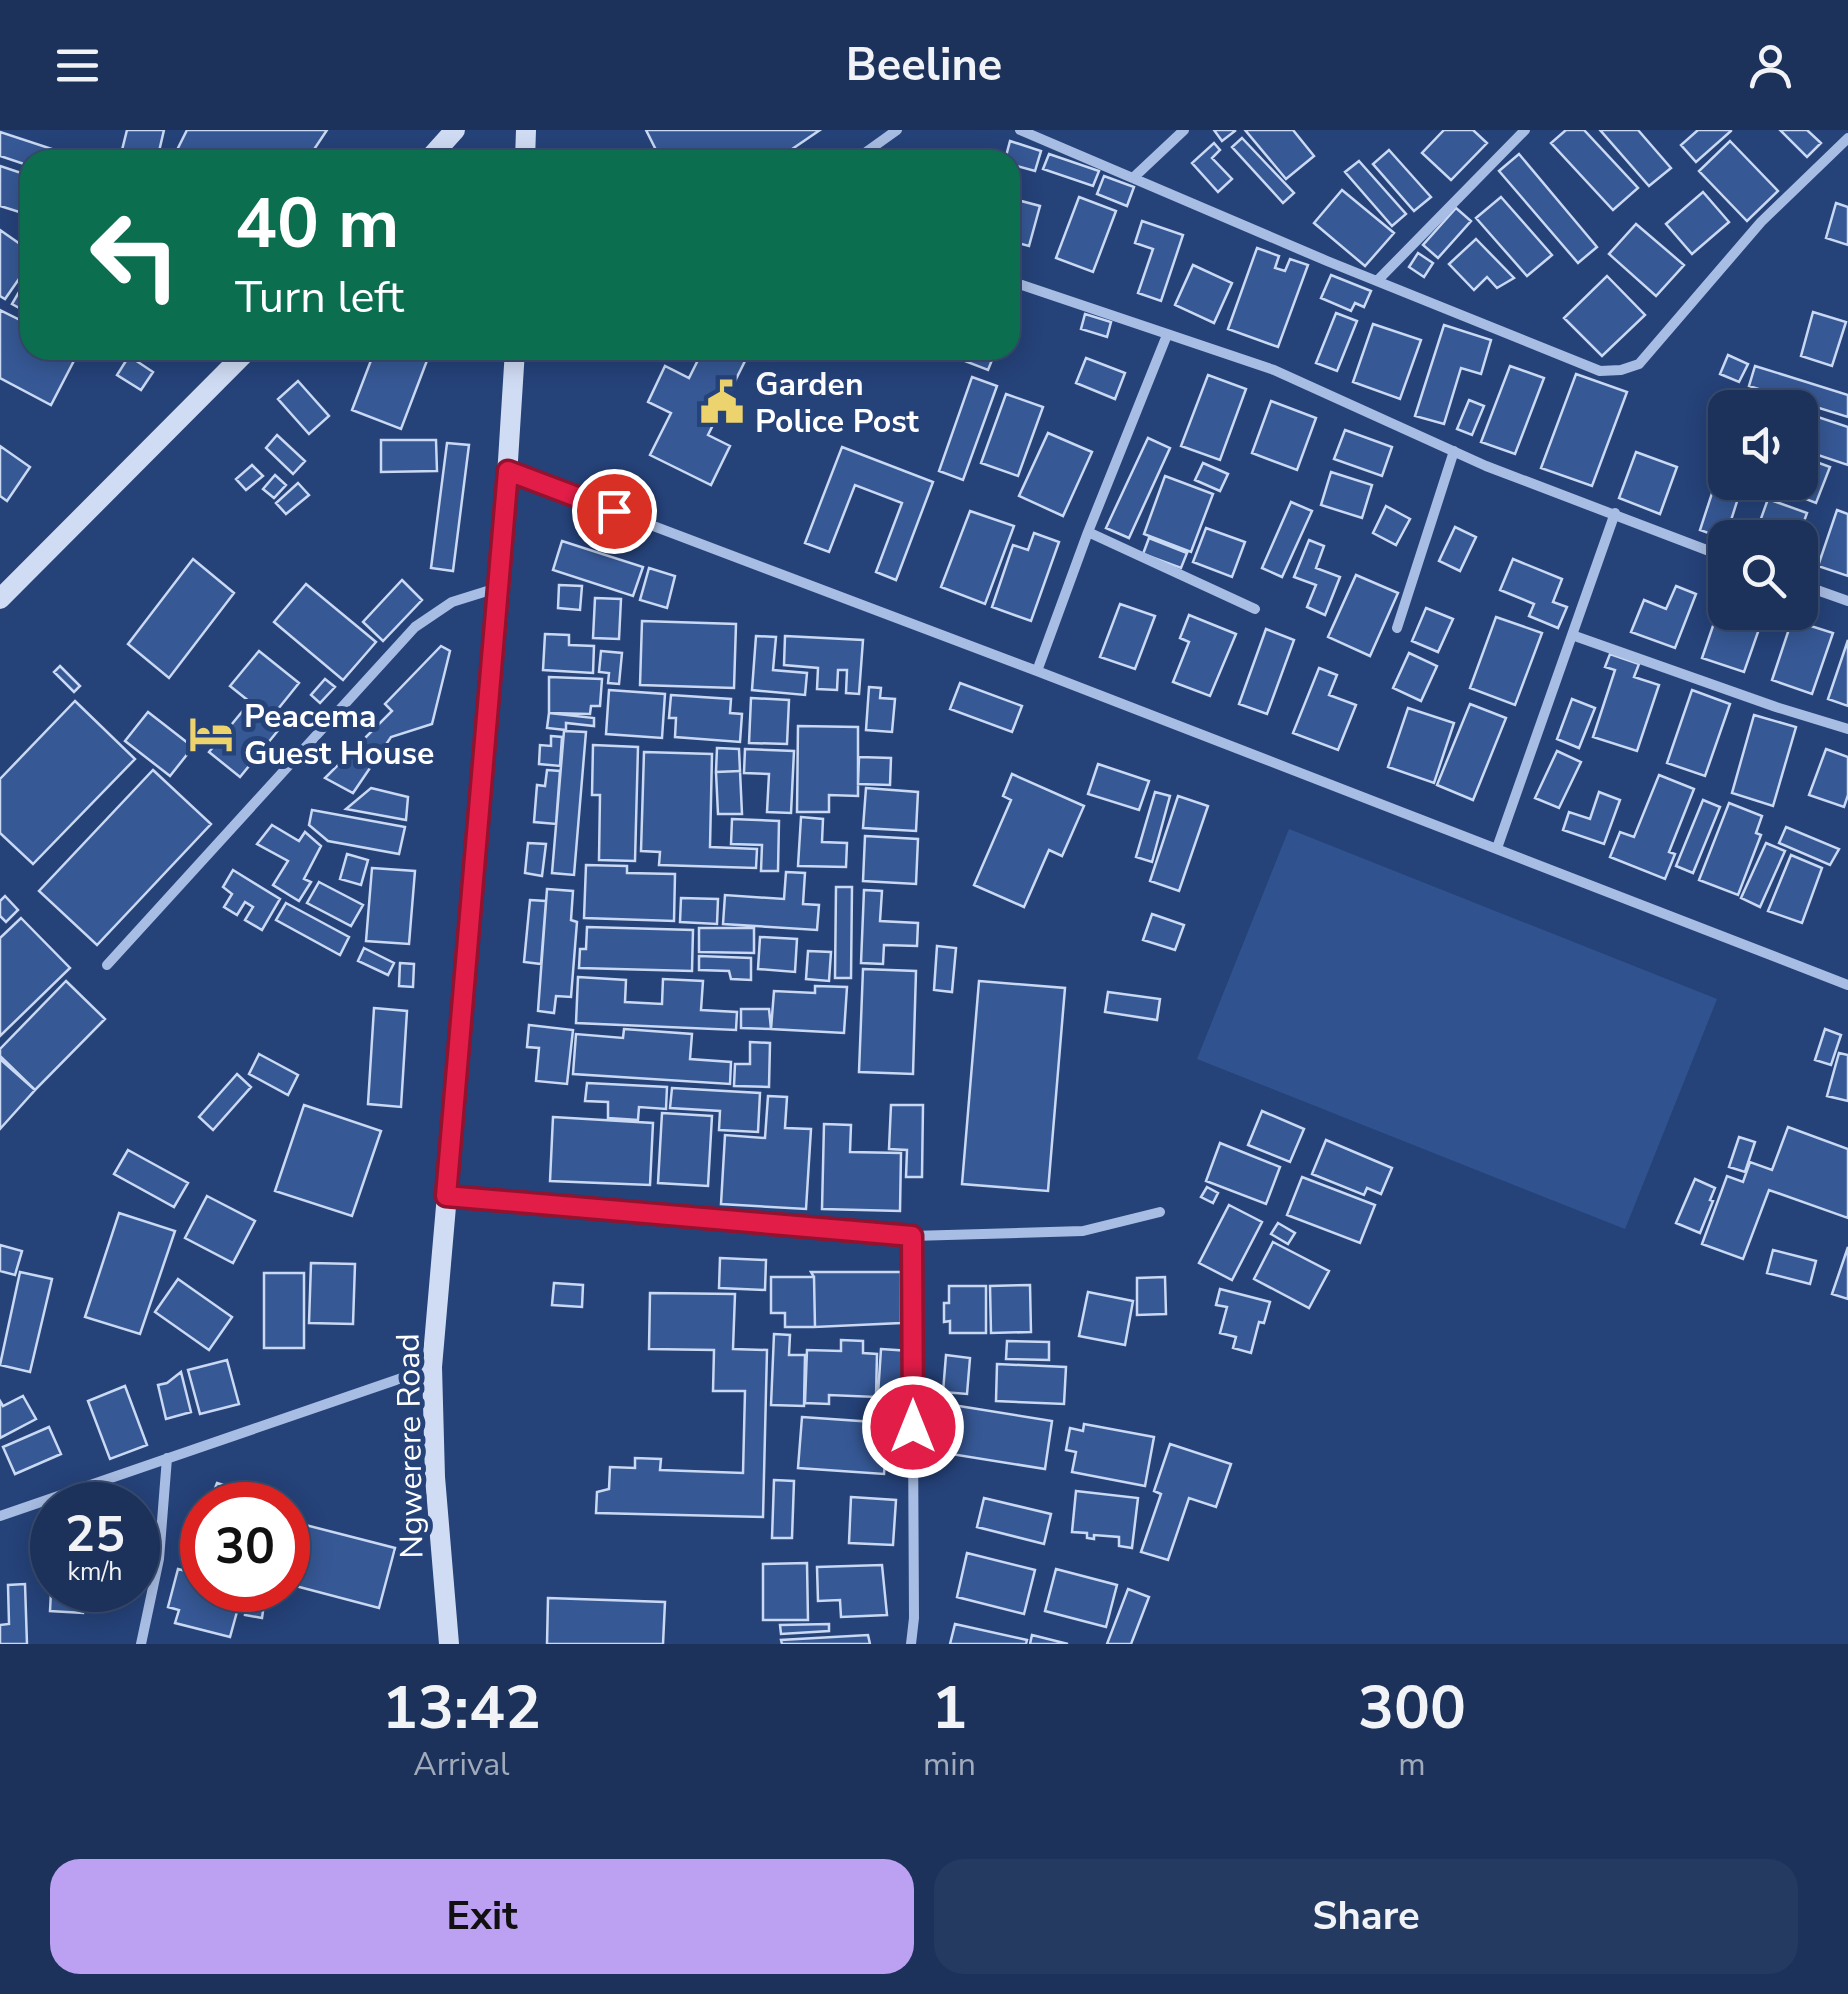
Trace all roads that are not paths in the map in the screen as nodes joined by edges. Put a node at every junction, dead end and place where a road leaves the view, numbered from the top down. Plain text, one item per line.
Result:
1 (455, 130) edge
2 (897, 130) edge
3 (1020, 130) edge
4 (1184, 130) edge
5 (1517, 133) edge
6 (1848, 138) edge
7 (437, 150) edge
8 (870, 150) edge
9 (1132, 178) junction
10 (1376, 281) junction
11 (1020, 284) edge
12 (1167, 334) junction
13 (238, 360) edge
14 (514, 360) edge
15 (1454, 451) junction
16 (508, 471) junction
17 (1615, 513) junction
18 (1088, 532) junction
19 (1708, 550) edge
20 (500, 587) junction
21 (1818, 590) edge
22 (0, 598) edge
23 (1848, 601) edge
24 (1255, 609) dead end
25 (1397, 628) dead end
26 (1572, 636) junction
27 (1036, 671) junction
28 (1848, 729) edge
29 (1497, 848) junction
30 (107, 965) dead end
31 (1848, 985) edge
32 (446, 1196) junction
33 (1160, 1212) dead end
34 (912, 1236) junction
35 (432, 1367) junction
36 (167, 1458) junction
37 (0, 1516) edge
38 (141, 1644) edge
39 (448, 1644) edge
40 (911, 1644) edge

1 - 7 street
2 - 8 street
3 - 9 street
4 - 9 street
5 - 10 street
6 - 10 street
9 - 10 street
11 - 12 street
12 - 15 street
12 - 18 street
13 - 22 street
14 - 16 street, Ngwerere Road
15 - 17 street
15 - 25 street
16 - 20 street, Ngwerere Road
16 - 27 street
17 - 19 street
17 - 26 street
18 - 24 street
18 - 27 street
20 - 30 street
20 - 32 street, Ngwerere Road
21 - 23 street
26 - 28 street
26 - 29 street
27 - 29 street
29 - 31 street
32 - 34 street
32 - 35 street, Ngwerere Road
33 - 34 street
34 - 40 street
35 - 36 street
35 - 39 street, Ngwerere Road
36 - 37 street
36 - 38 street

